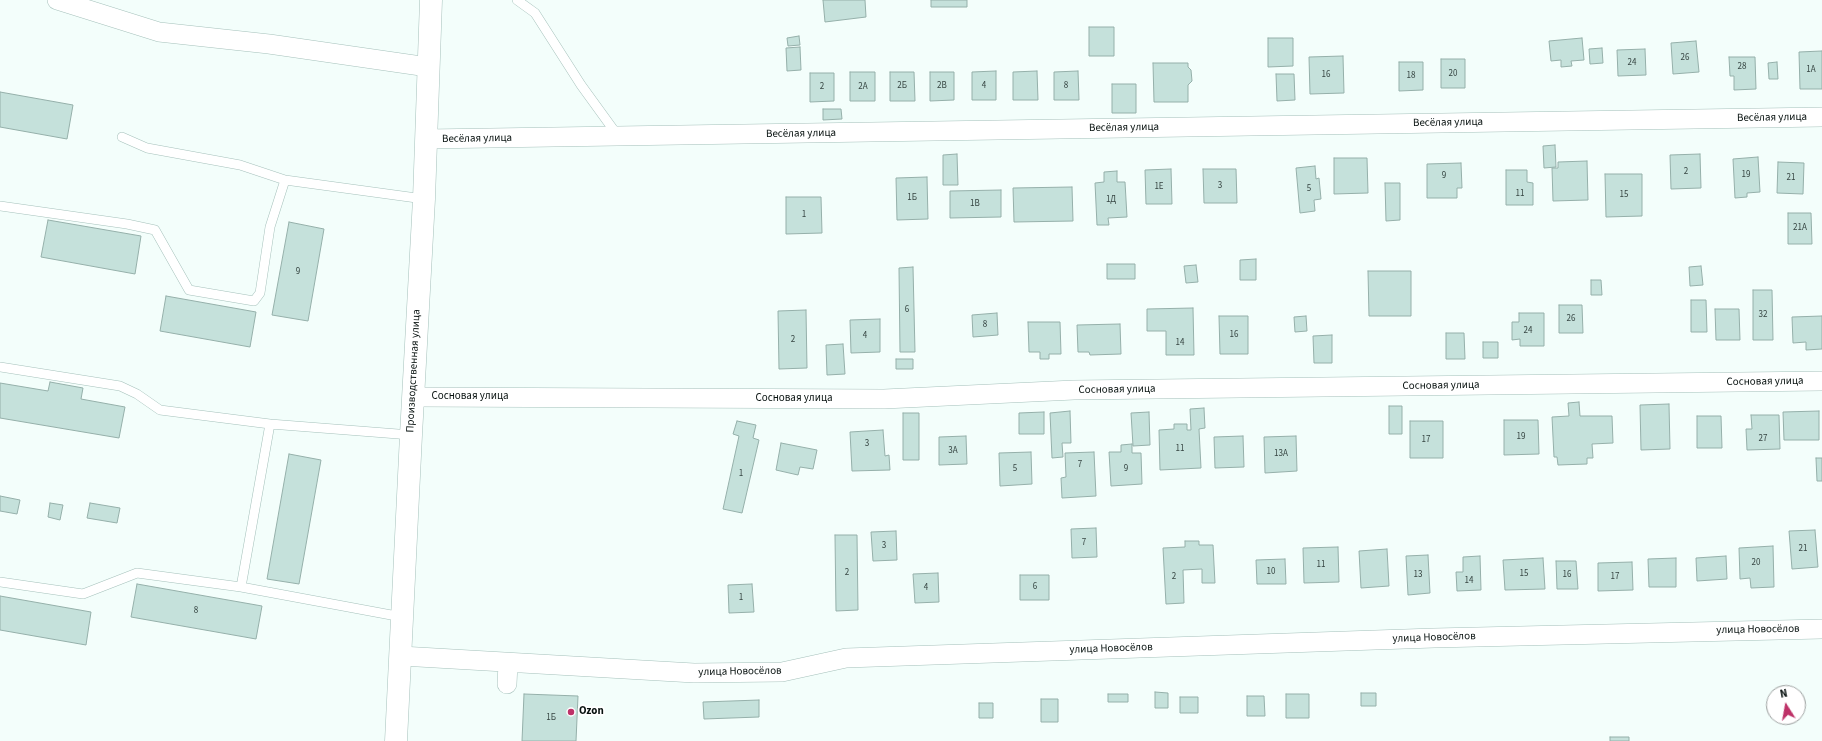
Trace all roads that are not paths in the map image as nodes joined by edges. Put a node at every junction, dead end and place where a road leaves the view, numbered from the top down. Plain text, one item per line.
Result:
1 (57, 0) edge
2 (431, 0) edge
3 (517, 0) edge
4 (428, 67) junction
5 (1822, 117) edge
6 (122, 137) dead end
7 (619, 137) junction
8 (427, 139) junction
9 (284, 180) junction
10 (424, 199) junction
11 (0, 206) edge
12 (0, 367) edge
13 (1822, 381) edge
14 (413, 397) junction
15 (270, 424) junction
16 (411, 435) junction
17 (0, 582) edge
18 (241, 587) junction
19 (403, 617) junction
20 (1822, 629) edge
21 (401, 656) junction
22 (508, 663) junction
23 (507, 684) dead end
24 (396, 741) edge

1 - 4 street
2 - 4 street, Производственная улица
3 - 7 lane
4 - 8 street, Производственная улица
5 - 7 street, Весёлая улица
6 - 9 lane
7 - 8 street, Весёлая улица
8 - 10 street, Производственная улица
9 - 10 lane
9 - 11 lane
10 - 14 street, Производственная улица
12 - 15 lane
13 - 14 street, Сосновая улица
14 - 16 street, Производственная улица
15 - 16 lane
15 - 18 lane
16 - 19 street, Производственная улица
17 - 18 lane
18 - 19 lane
19 - 21 street, Производственная улица
20 - 22 street, улица Новосёлов
21 - 22 street, улица Новосёлов
21 - 24 street, Производственная улица
22 - 23 street

